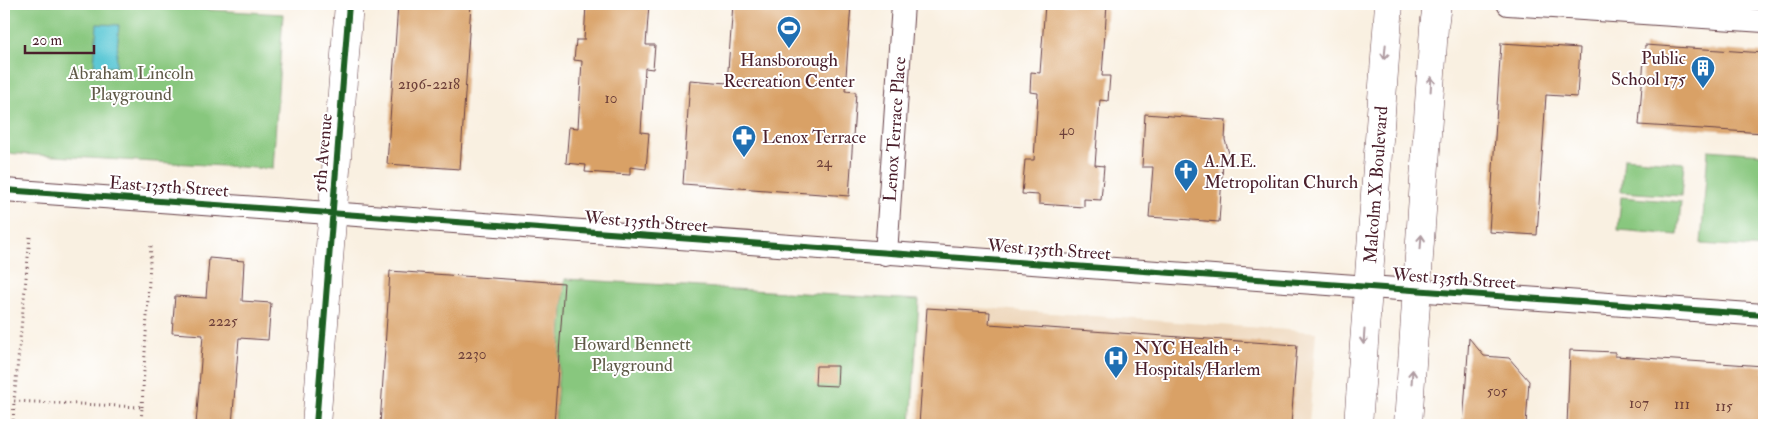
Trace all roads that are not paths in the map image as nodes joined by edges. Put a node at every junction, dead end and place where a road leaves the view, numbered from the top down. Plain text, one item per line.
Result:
1 (350, 4) edge
2 (903, 4) edge
3 (1389, 4) edge
4 (1437, 4) edge
5 (1508, 4) edge
6 (1764, 21) edge
7 (4, 190) edge
8 (333, 215) junction
9 (886, 254) junction
10 (1368, 288) junction
11 (1418, 291) junction
12 (1764, 315) edge
13 (316, 425) edge
14 (1358, 425) edge
15 (1408, 425) edge

1 - 8 main road, 5th Avenue
2 - 9 street, Lenox Terrace Place
3 -> 10 main road, Malcolm X Boulevard
11 -> 4 main road
5 - 6 street
7 - 8 street, East 135th Street
8 - 9 street, West 135th Street
8 - 13 main road, 5th Avenue
9 - 10 street, West 135th Street
10 - 11 street, West 135th Street
10 -> 14 main road, Malcolm X Boulevard
11 - 12 street, West 135th Street
15 -> 11 main road

